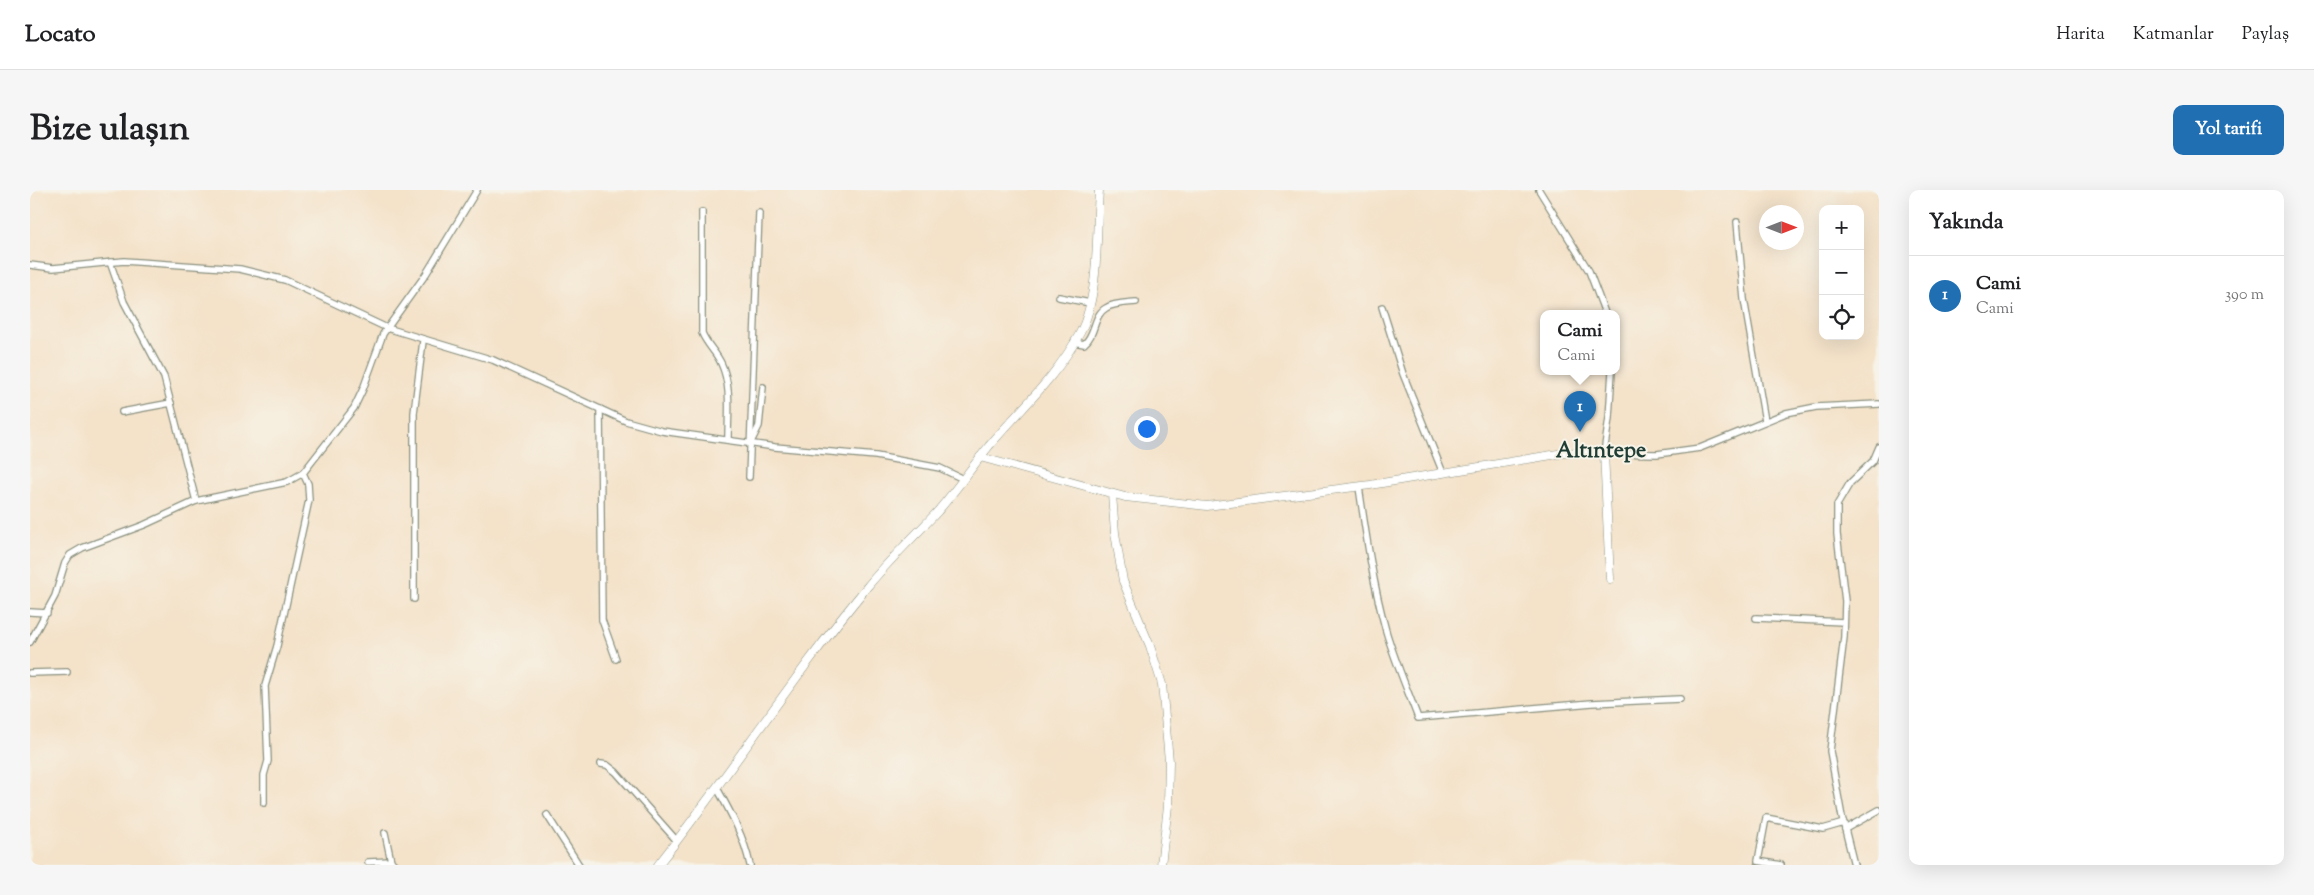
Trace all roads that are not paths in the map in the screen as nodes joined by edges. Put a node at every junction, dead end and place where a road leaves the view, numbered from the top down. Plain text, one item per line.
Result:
1 (477, 190) edge
2 (1099, 190) edge
3 (1539, 190) edge
4 (702, 212) dead end
5 (759, 213) dead end
6 (1737, 222) dead end
7 (110, 262) junction
8 (30, 265) edge
9 (1059, 297) dead end
10 (1136, 302) dead end
11 (1090, 303) junction
12 (1382, 307) dead end
13 (1604, 310) edge
14 (387, 328) junction
15 (423, 341) junction
16 (1074, 342) junction
17 (1612, 375) edge
18 (763, 387) dead end
19 (171, 403) junction
20 (1879, 404) edge
21 (600, 409) junction
22 (122, 412) dead end
23 (1765, 421) junction
24 (728, 439) junction
25 (750, 443) junction
26 (1879, 447) edge
27 (1604, 453) junction
28 (980, 457) junction
29 (303, 473) junction
30 (1442, 473) junction
31 (749, 477) dead end
32 (963, 479) junction
33 (1359, 487) junction
34 (1112, 494) junction
35 (196, 501) junction
36 (1610, 578) dead end
37 (414, 599) dead end
38 (30, 612) edge
39 (47, 612) junction
40 (1756, 618) dead end
41 (1844, 622) junction
42 (30, 642) edge
43 (616, 659) dead end
44 (66, 672) dead end
45 (30, 673) edge
46 (1680, 699) dead end
47 (601, 764) dead end
48 (717, 788) junction
49 (264, 802) dead end
50 (1879, 810) edge
51 (547, 815) dead end
52 (1845, 826) junction
53 (385, 833) dead end
54 (677, 841) junction
55 (368, 862) dead end
56 (393, 863) edge
57 (579, 865) edge
58 (658, 865) edge
59 (750, 865) edge
60 (1161, 865) edge
61 (1781, 865) edge
62 (1854, 865) edge

1 - 14 street
2 - 11 street
3 - 13 street
4 - 24 street
5 - 25 street
6 - 23 street
7 - 8 street
7 - 14 street
7 - 19 street
9 - 11 street
10 - 16 street
11 - 16 street
12 - 30 street
14 - 15 street
14 - 29 street
15 - 21 street
15 - 37 street
16 - 28 street
17 - 27 street
18 - 25 street
19 - 22 street
19 - 35 street
20 - 23 street
21 - 24 street
21 - 43 street
23 - 27 street
24 - 25 street
25 - 31 street
25 - 32 street
26 - 41 street
27 - 30 street
27 - 36 street
28 - 32 street
28 - 34 street
29 - 35 street
29 - 49 street
30 - 33 street
32 - 48 street
33 - 34 street
33 - 46 street
34 - 60 street
35 - 39 street
38 - 39 street
39 - 42 street
40 - 41 street
41 - 52 street
44 - 45 street
47 - 54 street
48 - 54 street
48 - 59 street
50 - 52 street
51 - 57 street
52 - 61 street
52 - 62 street
53 - 56 street
54 - 58 street
55 - 56 street

